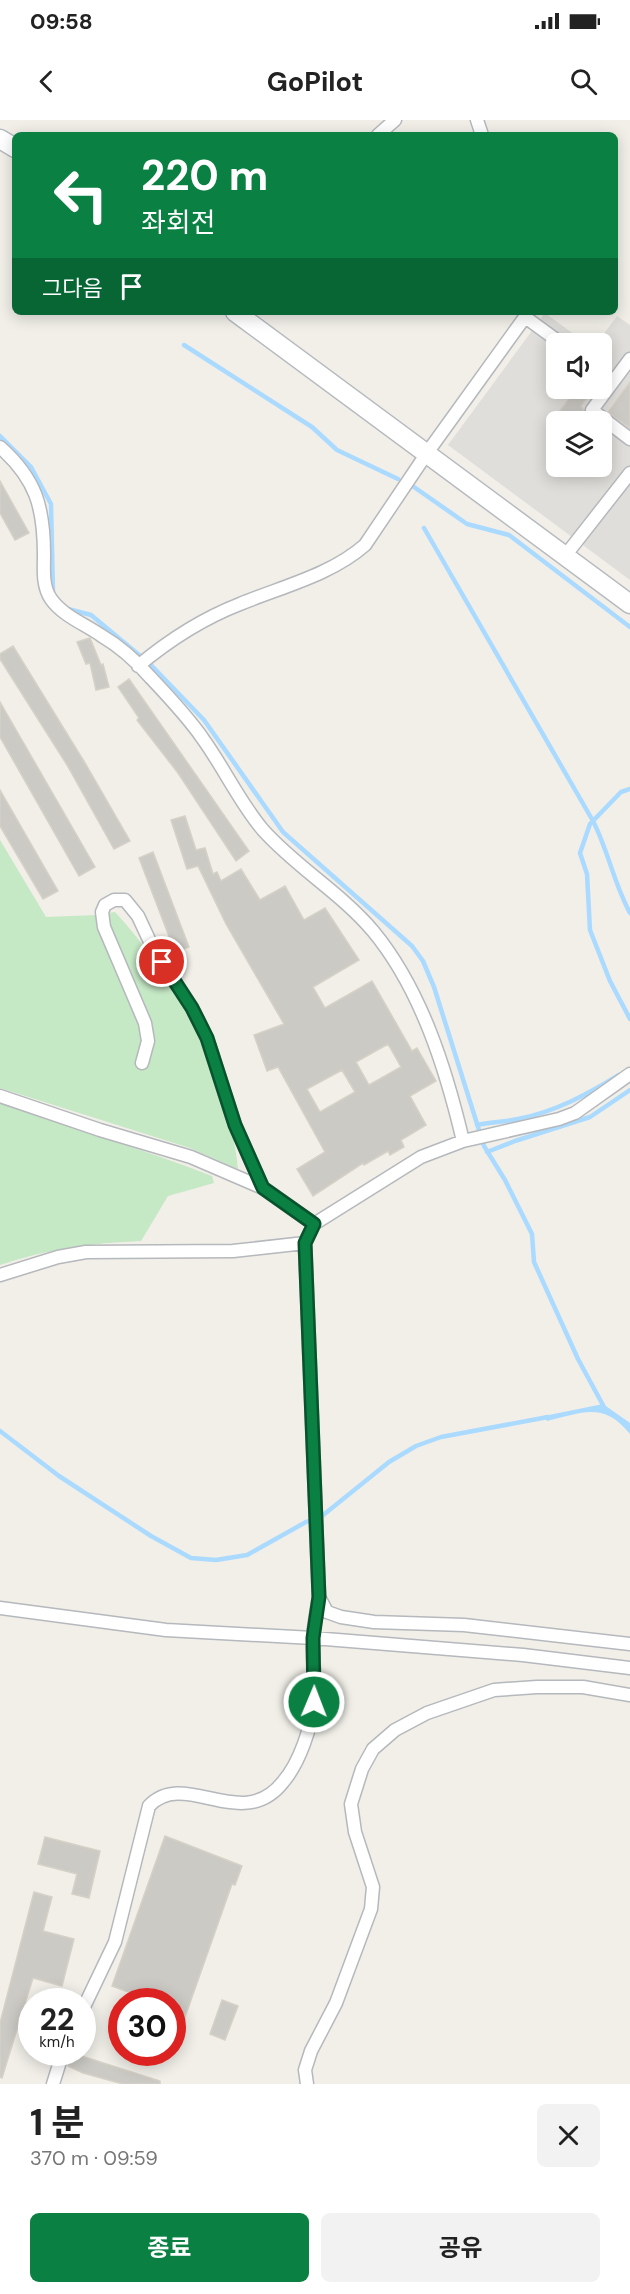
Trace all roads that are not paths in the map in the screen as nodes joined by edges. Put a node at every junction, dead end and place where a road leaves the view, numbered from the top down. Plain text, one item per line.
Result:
1 (395, 120) edge
2 (381, 132) edge
3 (239, 315) edge
4 (524, 315) edge
5 (548, 333) edge
6 (630, 359) edge
7 (613, 381) joint
8 (630, 439) edge
9 (0, 447) edge
10 (427, 453) junction
11 (630, 473) edge
12 (565, 556) junction
13 (630, 604) edge
14 (142, 662) junction
15 (142, 1063) dead end
16 (630, 1074) edge
17 (0, 1096) edge
18 (468, 1140) junction
19 (263, 1188) junction
20 (314, 1224) junction
21 (305, 1243) junction
22 (0, 1275) edge
23 (319, 1597) junction
24 (0, 1608) edge
25 (313, 1638) junction
26 (630, 1644) edge
27 (630, 1668) edge
28 (630, 1695) edge
29 (93, 1988) edge
30 (59, 2066) edge
31 (53, 2084) edge
32 (307, 2084) edge

1 - 2 street
3 - 10 street
4 - 5 street
4 - 10 street
6 - 7 street
7 - 8 street
9 - 14 street
10 - 12 street
10 - 14 street
11 - 12 street
12 - 13 street
14 - 18 street
15 - 19 street
16 - 18 street
17 - 19 street
18 - 20 street
19 - 20 street
20 - 21 street
21 - 22 street
21 - 23 street
23 - 25 street
23 - 26 street
24 - 25 street
25 - 27 street
25 - 29 street
28 - 32 street
30 - 31 street

